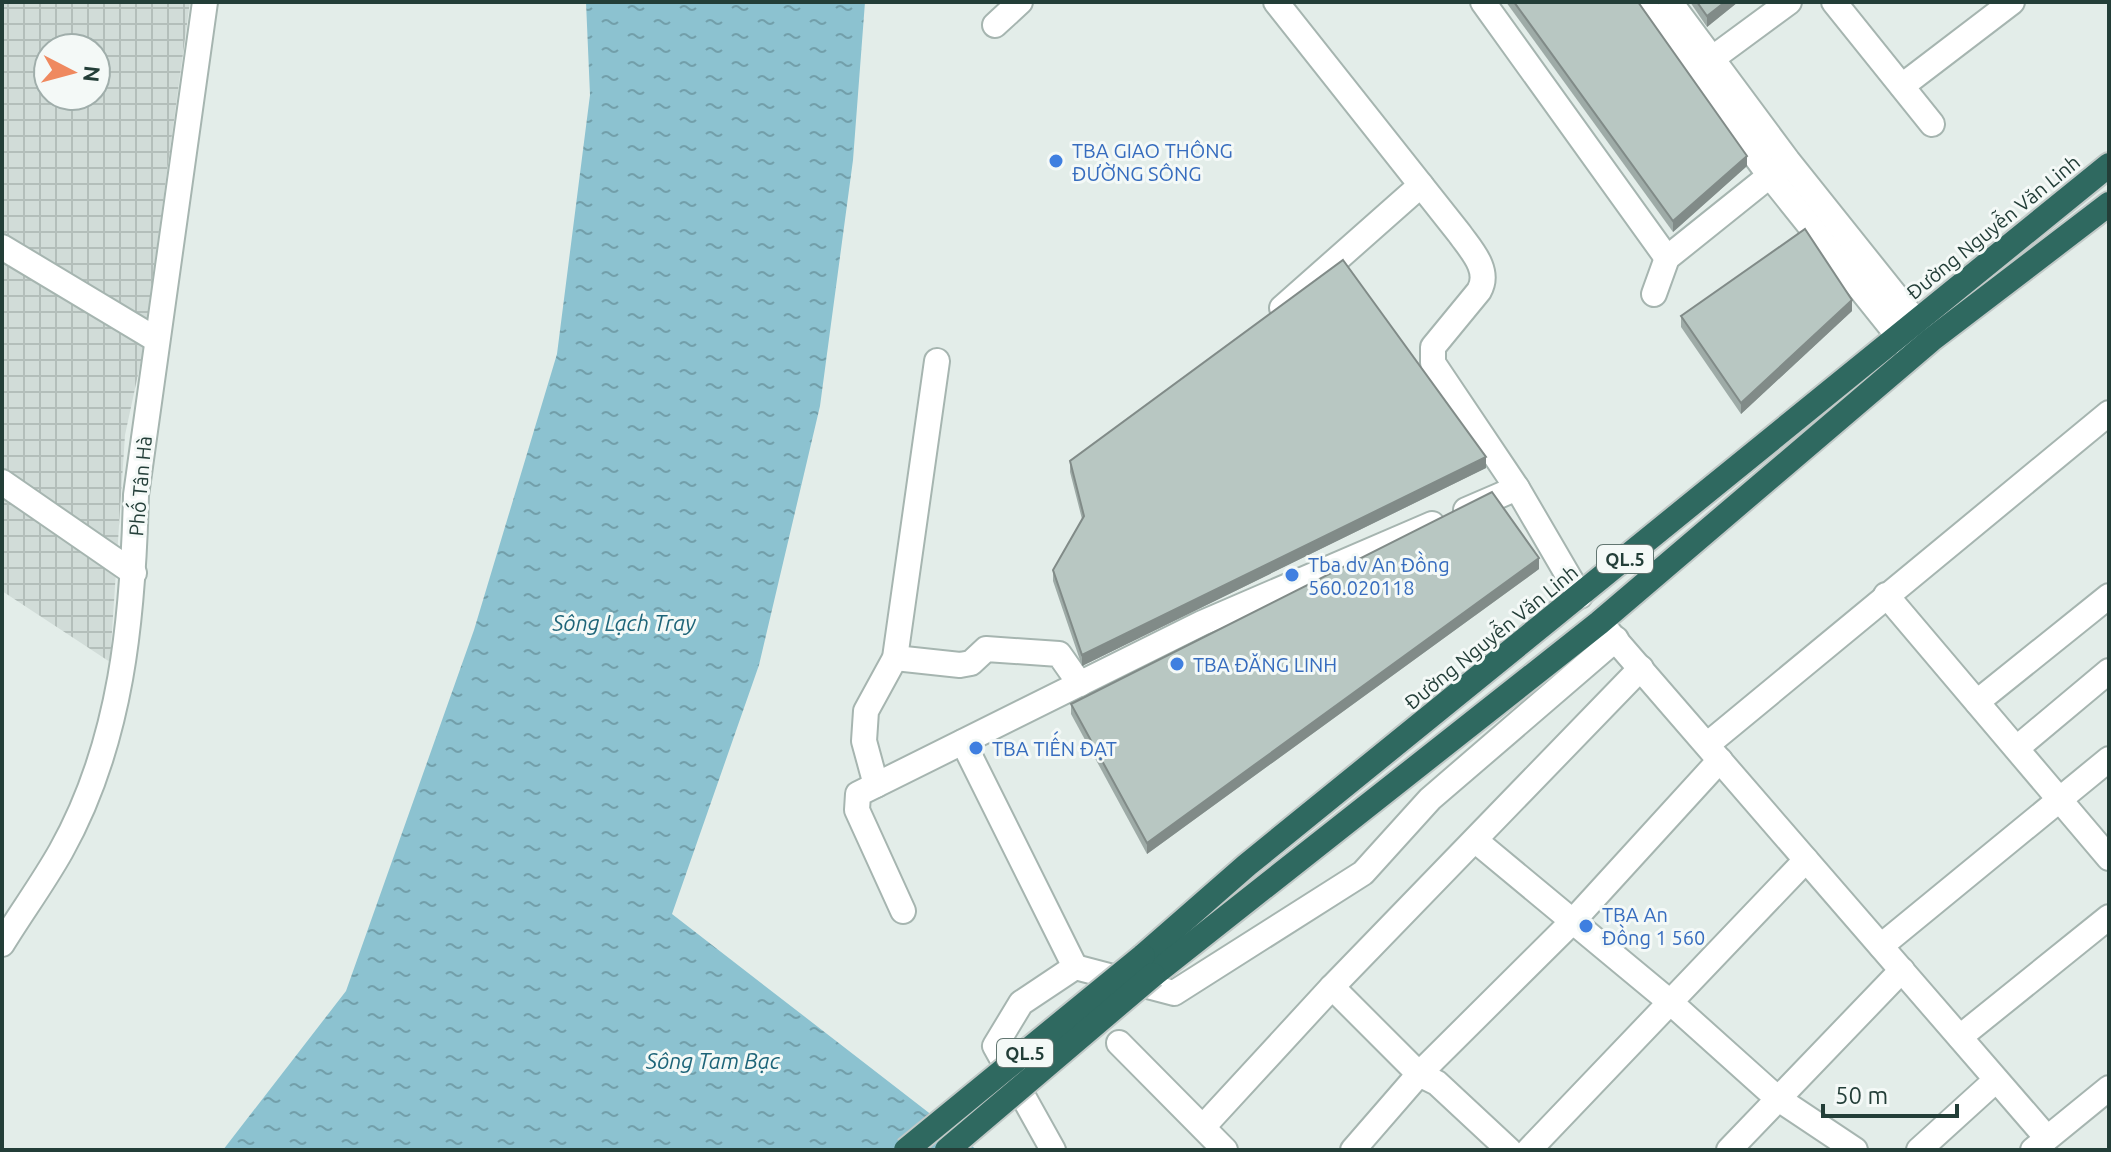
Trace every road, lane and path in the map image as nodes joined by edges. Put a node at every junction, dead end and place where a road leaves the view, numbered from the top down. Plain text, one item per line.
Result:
1 (205, 2) edge
2 (1020, 2) edge
3 (1276, 2) edge
4 (1483, 2) edge
5 (1642, 2) edge
6 (1670, 2) edge
7 (1789, 2) edge
8 (1834, 2) edge
9 (2012, 2) edge
10 (995, 25) dead end
11 (1702, 66) junction
12 (1902, 86) junction
13 (1932, 124) dead end
14 (2109, 165) edge
15 (1779, 168) junction
16 (1421, 185) junction
17 (2106, 213) edge
18 (2, 247) edge
19 (1667, 258) junction
20 (1654, 294) dead end
21 (1265, 323) edge
22 (1906, 328) junction
23 (157, 340) junction
24 (1922, 348) junction
25 (937, 361) dead end
26 (2108, 416) edge
27 (2, 482) edge
28 (1517, 488) junction
29 (134, 573) junction
30 (1886, 595) junction
31 (1580, 596) junction
32 (2109, 596) edge
33 (1607, 631) junction
34 (895, 658) junction
35 (1641, 668) junction
36 (2109, 671) edge
37 (1080, 684) junction
38 (1977, 702) junction
39 (963, 742) junction
40 (2017, 748) junction
41 (1714, 752) junction
42 (2109, 759) edge
43 (876, 785) junction
44 (2060, 799) junction
45 (1476, 841) junction
46 (2109, 858) edge
47 (1806, 860) junction
48 (903, 911) dead end
49 (2109, 917) edge
50 (1572, 922) junction
51 (2, 944) edge
52 (1881, 946) junction
53 (1148, 966) junction
54 (1075, 967) junction
55 (1902, 970) junction
56 (1332, 987) junction
57 (1670, 1002) junction
58 (1960, 1037) junction
59 (1119, 1043) dead end
60 (1419, 1074) junction
61 (1996, 1080) junction
62 (2109, 1088) edge
63 (1777, 1098) junction
64 (1203, 1127) junction
65 (2040, 1144) edge
66 (906, 1150) edge
67 (947, 1150) edge
68 (1053, 1150) edge
69 (1225, 1150) edge
70 (1353, 1150) edge
71 (1509, 1150) edge
72 (1529, 1150) edge
73 (1729, 1150) edge
74 (1855, 1150) edge
75 (1919, 1150) edge

1 - 23 street, Phố Tân Hà
2 - 10 street
3 - 16 street
4 - 19 street
5 - 11 street
6 - 11 street
7 - 11 street
8 - 12 street
9 - 12 street
11 - 15 street
12 - 13 street
14 - 22 highway, Đường Nguyễn Văn Linh / QL.5
15 - 19 street
15 - 22 street
16 - 21 street
16 - 28 street
17 - 24 highway, Đường Nguyễn Văn Linh / QL.5
18 - 23 street
19 - 20 street
22 - 24 street
22 - 31 highway, Đường Nguyễn Văn Linh / QL.5
23 - 29 street, Phố Tân Hà
24 - 33 highway, Đường Nguyễn Văn Linh / QL.5
25 - 34 street
26 - 30 street
27 - 29 street
28 - 31 street
28 - 37 street
29 - 51 street, Phố Tân Hà
30 - 38 street
30 - 41 street
31 - 53 highway, Đường Nguyễn Văn Linh / QL.5
32 - 38 street
33 - 35 street
33 - 53 highway, Đường Nguyễn Văn Linh / QL.5
33 - 54 street
34 - 37 street
34 - 43 street
35 - 41 street
35 - 45 street
36 - 40 street
37 - 39 street
38 - 40 street
39 - 43 street
39 - 54 street
40 - 44 street
41 - 47 street
41 - 50 street
42 - 44 street
43 - 48 street
44 - 46 street
44 - 52 street
45 - 50 street
45 - 56 street
47 - 52 street
47 - 57 street
49 - 58 street
50 - 57 street
50 - 60 street
52 - 55 street
53 - 66 highway, Đường Nguyễn Văn Linh / QL.5, bridge
53 - 67 highway, Đường Nguyễn Văn Linh / QL.5, bridge
54 - 68 street
55 - 58 street
55 - 63 street
56 - 60 street
56 - 64 street
57 - 63 street
57 - 72 street
58 - 61 street
59 - 64 street
60 - 70 street
60 - 71 street
61 - 65 street
61 - 75 street
62 - 65 street
63 - 73 street
63 - 74 street
64 - 69 street

